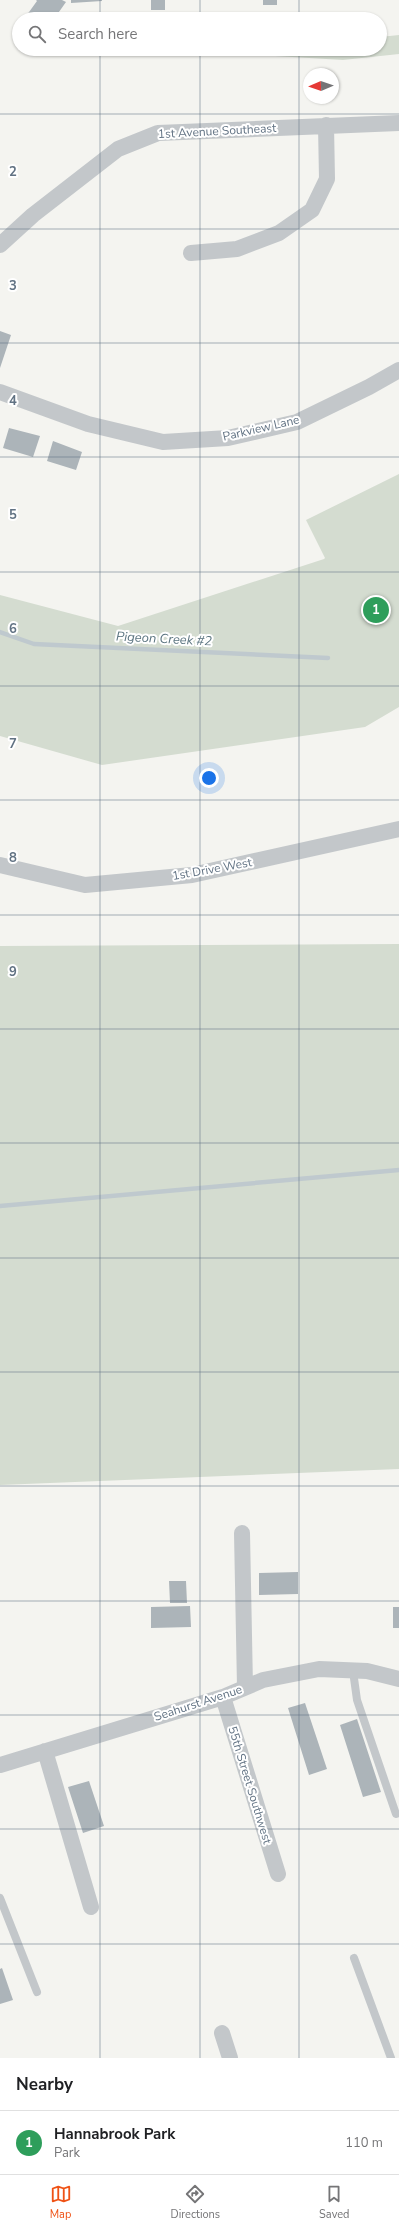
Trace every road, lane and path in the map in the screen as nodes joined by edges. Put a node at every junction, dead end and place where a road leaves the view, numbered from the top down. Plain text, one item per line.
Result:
1 (399, 123) edge
2 (326, 126) junction
3 (0, 245) edge
4 (191, 253) dead end
5 (399, 370) edge
6 (0, 392) edge
7 (399, 830) edge
8 (0, 865) edge
9 (242, 1533) dead end
10 (353, 1671) junction
11 (399, 1679) edge
12 (245, 1687) junction
13 (223, 1697) junction
14 (45, 1751) junction
15 (0, 1765) edge
16 (396, 1814) dead end
17 (278, 1874) dead end
18 (0, 1898) edge
19 (91, 1907) dead end
20 (354, 1958) dead end
21 (37, 1992) dead end
22 (222, 2033) dead end
23 (230, 2058) edge
24 (391, 2058) edge

1 - 2 street, 1st Avenue Southeast
2 - 3 street, 1st Avenue Southeast
2 - 4 street
5 - 6 street, Parkview Lane
7 - 8 street, 1st Drive West
9 - 12 street
10 - 11 street, Seahurst Avenue
10 - 12 street, Seahurst Avenue
10 - 16 lane
12 - 13 street, Seahurst Avenue
13 - 14 street, Seahurst Avenue
13 - 17 street, 55th Street Southwest
14 - 15 street, Seahurst Avenue
14 - 19 street
18 - 21 lane
20 - 24 lane
22 - 23 street

